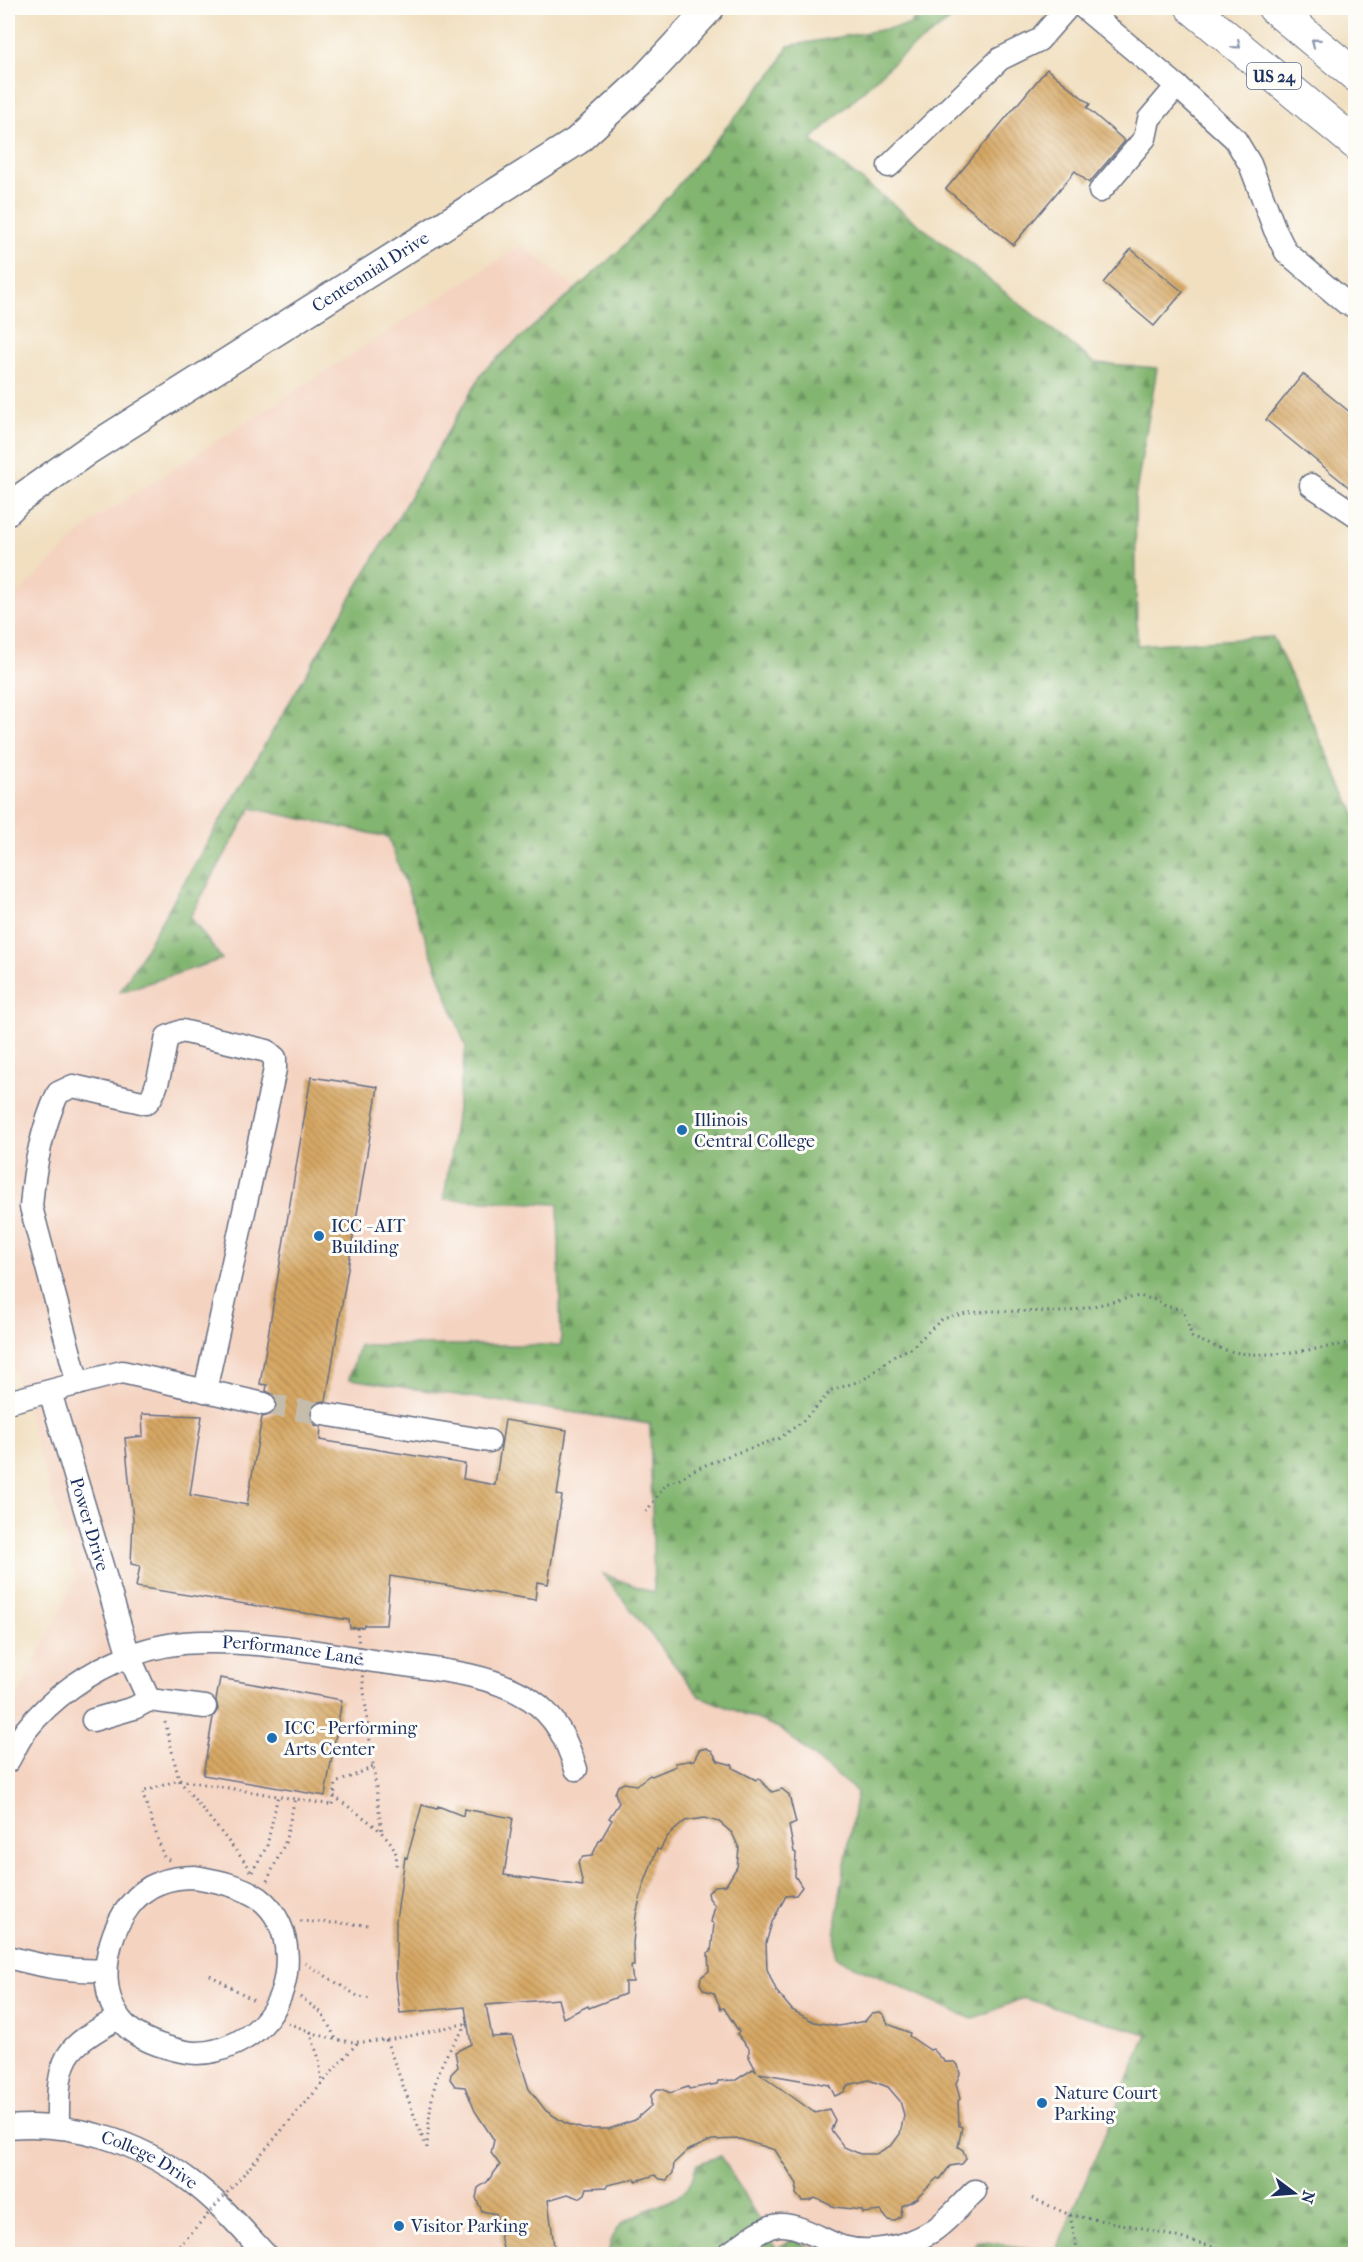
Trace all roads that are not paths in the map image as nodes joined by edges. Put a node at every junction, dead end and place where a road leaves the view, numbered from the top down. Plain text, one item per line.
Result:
1 (710, 8) edge
2 (1067, 8) edge
3 (1084, 8) edge
4 (1192, 8) edge
5 (1274, 8) edge
6 (1356, 76) edge
7 (1177, 86) junction
8 (1356, 144) edge
9 (889, 166) dead end
10 (1100, 191) dead end
11 (1356, 307) edge
12 (1311, 485) dead end
13 (8, 510) edge
14 (1356, 515) edge
15 (78, 1384) junction
16 (205, 1391) junction
17 (51, 1392) junction
18 (8, 1402) edge
19 (264, 1404) tunnel mouth
20 (323, 1413) tunnel mouth
21 (489, 1442) dead end
22 (129, 1656) junction
23 (154, 1701) junction
24 (205, 1707) dead end
25 (93, 1720) dead end
26 (8, 1761) edge
27 (576, 1770) dead end
28 (8, 1957) edge
29 (106, 1970) junction
30 (118, 2018) junction
31 (8, 2127) edge
32 (57, 2127) junction
33 (975, 2191) dead end
34 (265, 2254) edge
35 (728, 2254) edge

1 - 13 main road, Centennial Drive
2 - 9 street
3 - 7 street
4 -> 8 highway, US 24
6 -> 5 highway, US 24
7 - 10 street
7 - 11 street
12 - 14 street
15 - 16 street
15 - 16 street
15 - 17 street
16 - 19 street
17 - 18 street
17 - 22 street, Power Drive
20 - 21 street
22 - 23 street, Power Drive
22 - 26 street, Performance Lane
22 - 27 street, Performance Lane
23 - 24 street
23 - 25 street
28 - 29 street
29 - 30 street
29 - 30 street
30 - 32 street
31 - 32 street, College Drive
32 - 34 street, College Drive
33 - 35 street

